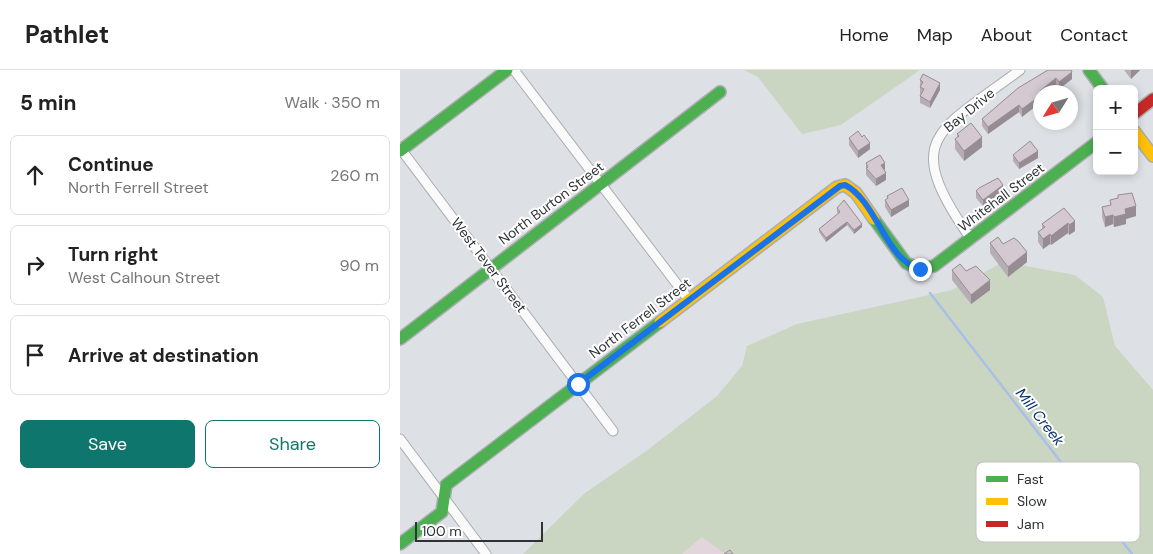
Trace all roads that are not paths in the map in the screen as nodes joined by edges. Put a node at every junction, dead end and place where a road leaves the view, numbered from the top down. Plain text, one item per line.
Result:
1 (507, 70) edge
2 (514, 70) edge
3 (1020, 70) edge
4 (1089, 70) edge
5 (1100, 85) edge
6 (720, 92) dead end
7 (1153, 99) edge
8 (1138, 111) edge
9 (1138, 136) edge
10 (1093, 145) edge
11 (400, 150) edge
12 (1153, 156) edge
13 (601, 184) junction
14 (971, 239) junction
15 (491, 267) junction
16 (920, 269) joint
17 (689, 300) junction
18 (400, 339) edge
19 (578, 384) junction
20 (613, 431) dead end
21 (400, 439) edge
22 (445, 498) junction
23 (400, 544) edge
24 (486, 554) edge

1 - 11 street
2 - 13 street
3 - 14 street, Bay Drive
4 - 5 street
6 - 13 street, North Burton Street
7 - 8 street
9 - 12 street
10 - 14 street, Whitehall Street
11 - 15 street, West Tever Street
13 - 15 street, North Burton Street
13 - 17 street
14 - 16 street, Whitehall Street
15 - 18 street, North Burton Street
15 - 19 street, West Tever Street
16 - 17 street, North Ferrell Street
17 - 19 street, North Ferrell Street
19 - 20 street, West Tever Street
19 - 22 street, North Ferrell Street
21 - 22 street
22 - 23 street, North Ferrell Street
22 - 24 street

